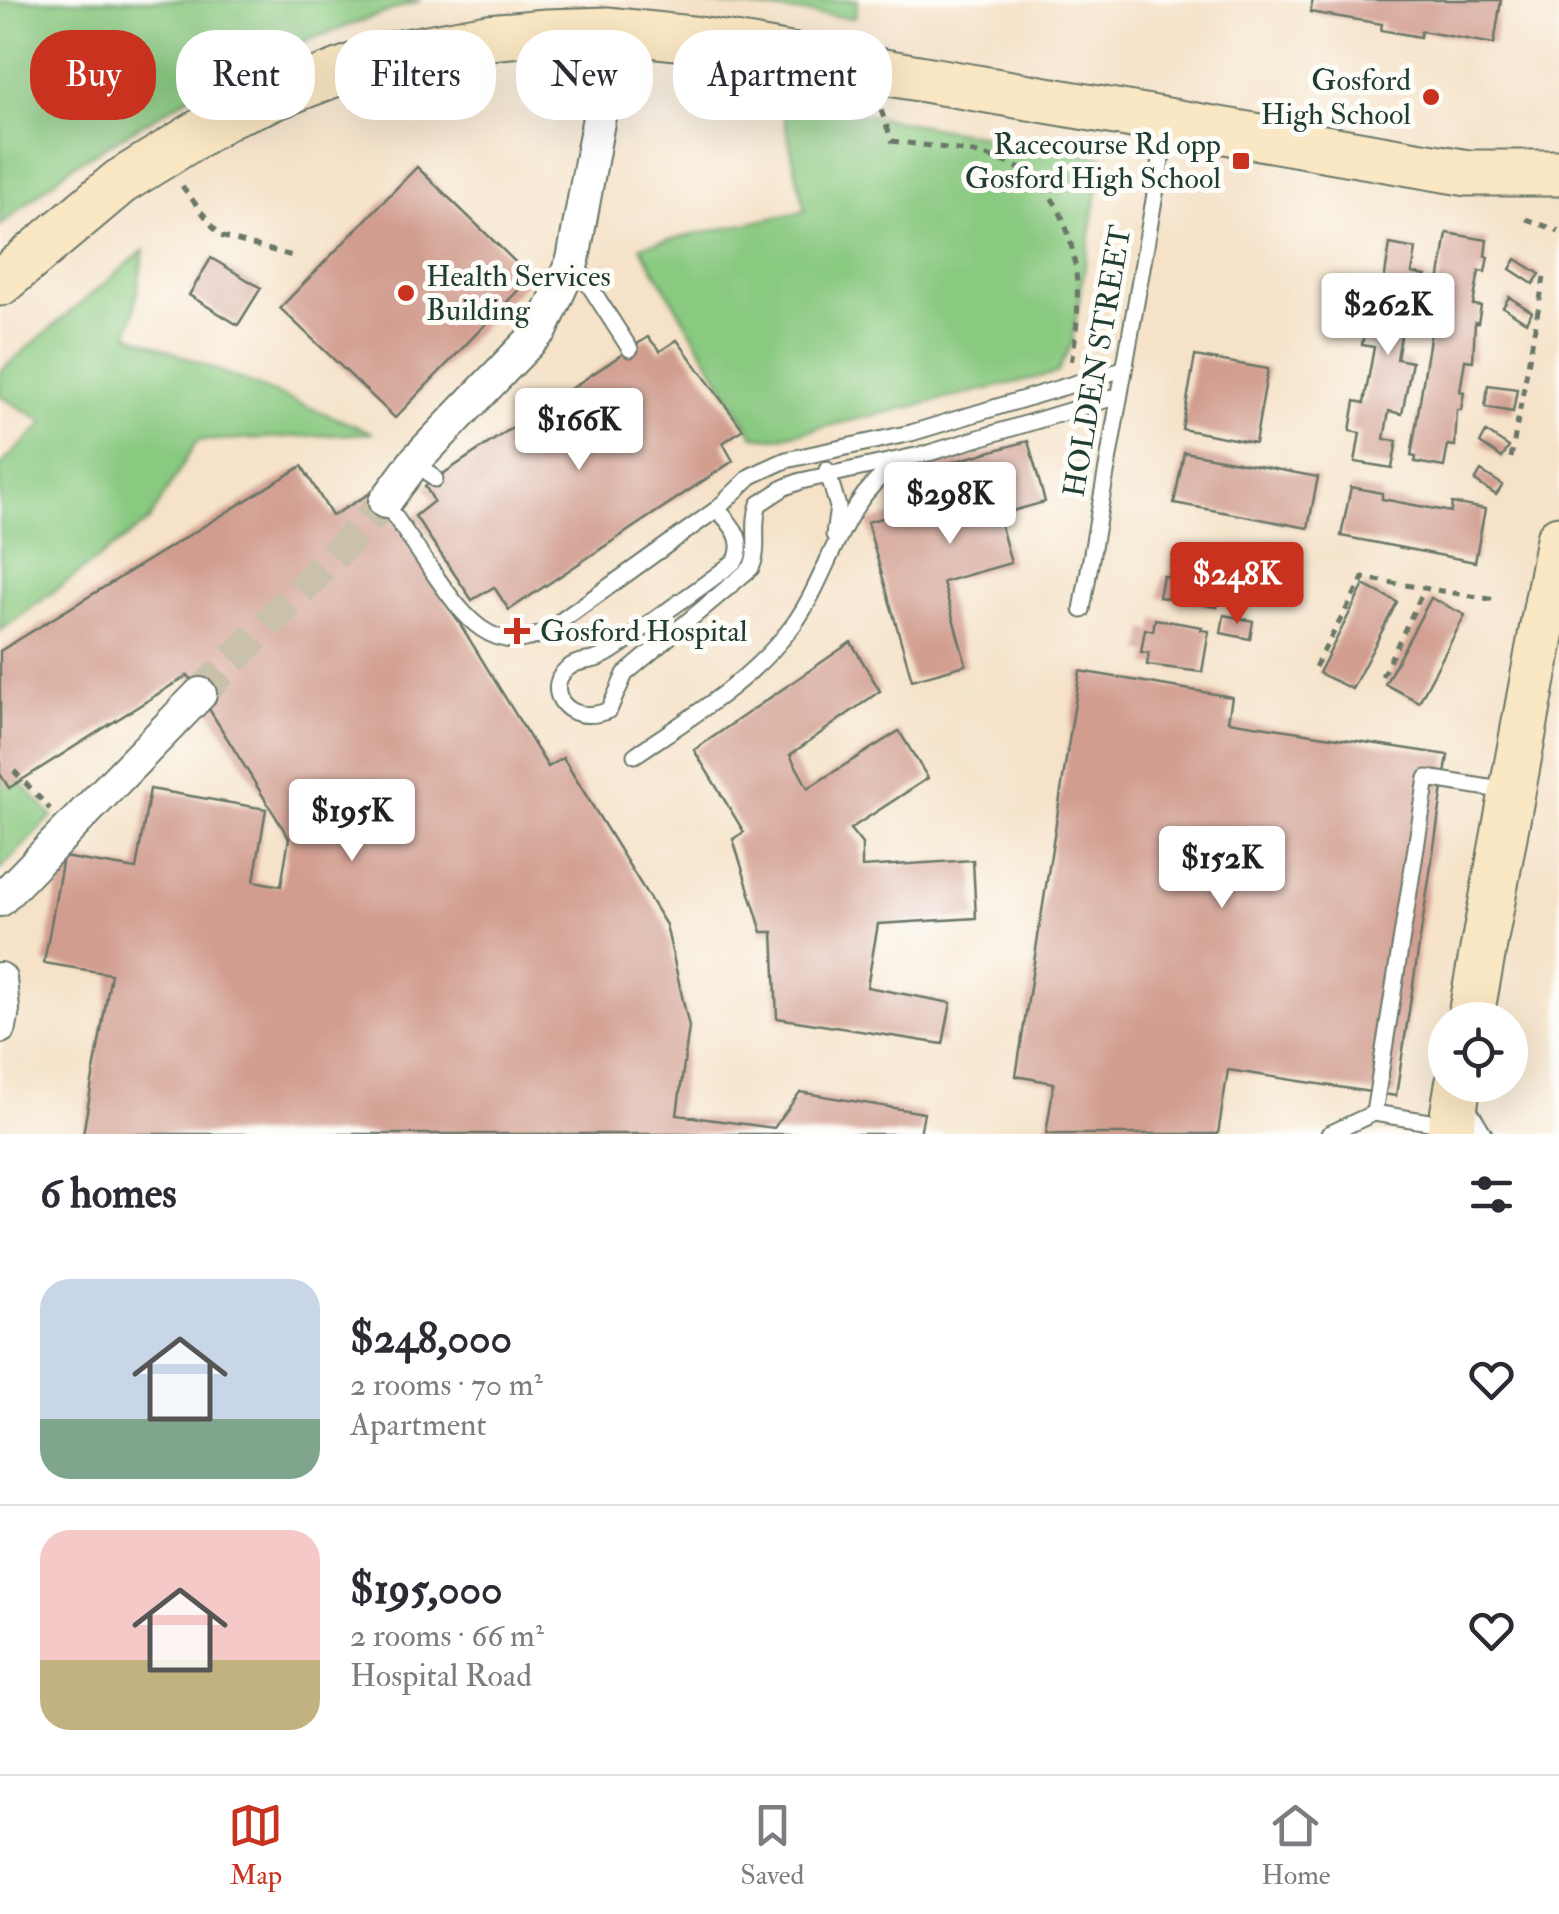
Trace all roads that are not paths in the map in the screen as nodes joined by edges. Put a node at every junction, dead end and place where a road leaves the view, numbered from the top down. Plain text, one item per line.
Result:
1 (516, 35) edge
2 (653, 35) edge
3 (598, 120) edge
4 (1168, 121) junction
5 (1468, 172) junction
6 (1559, 174) edge
7 (1542, 211) edge
8 (572, 260) junction
9 (0, 283) edge
10 (630, 349) dead end
11 (1123, 369) junction
12 (1118, 396) junction
13 (822, 452) junction
14 (929, 453) junction
15 (829, 476) junction
16 (385, 502) joint
17 (717, 509) junction
18 (1559, 539) edge
19 (828, 554) junction
20 (1082, 610) dead end
21 (200, 694) tunnel mouth
22 (634, 755) dead end
23 (1511, 792) junction
24 (0, 900) edge
25 (0, 979) edge
26 (1473, 1002) edge
27 (0, 1028) edge
28 (1374, 1113) junction
29 (1460, 1114) edge
30 (1329, 1134) edge

1 - 9 main road
2 - 4 main road
3 - 8 street
4 - 5 main road
4 - 11 lane, HOLDEN STREET
5 - 6 main road
5 - 7 main road
8 - 10 lane
8 - 16 street
11 - 12 lane, HOLDEN STREET
11 - 13 lane
12 - 14 lane
12 - 20 lane, HOLDEN STREET
13 - 15 lane
13 - 17 lane
14 - 15 lane
14 - 19 lane
15 - 17 lane
15 - 19 lane
16 - 17 lane
18 - 23 main road
19 - 22 lane
21 - 24 street
23 - 26 main road
23 - 28 lane
25 - 27 street
28 - 29 lane
28 - 30 lane

